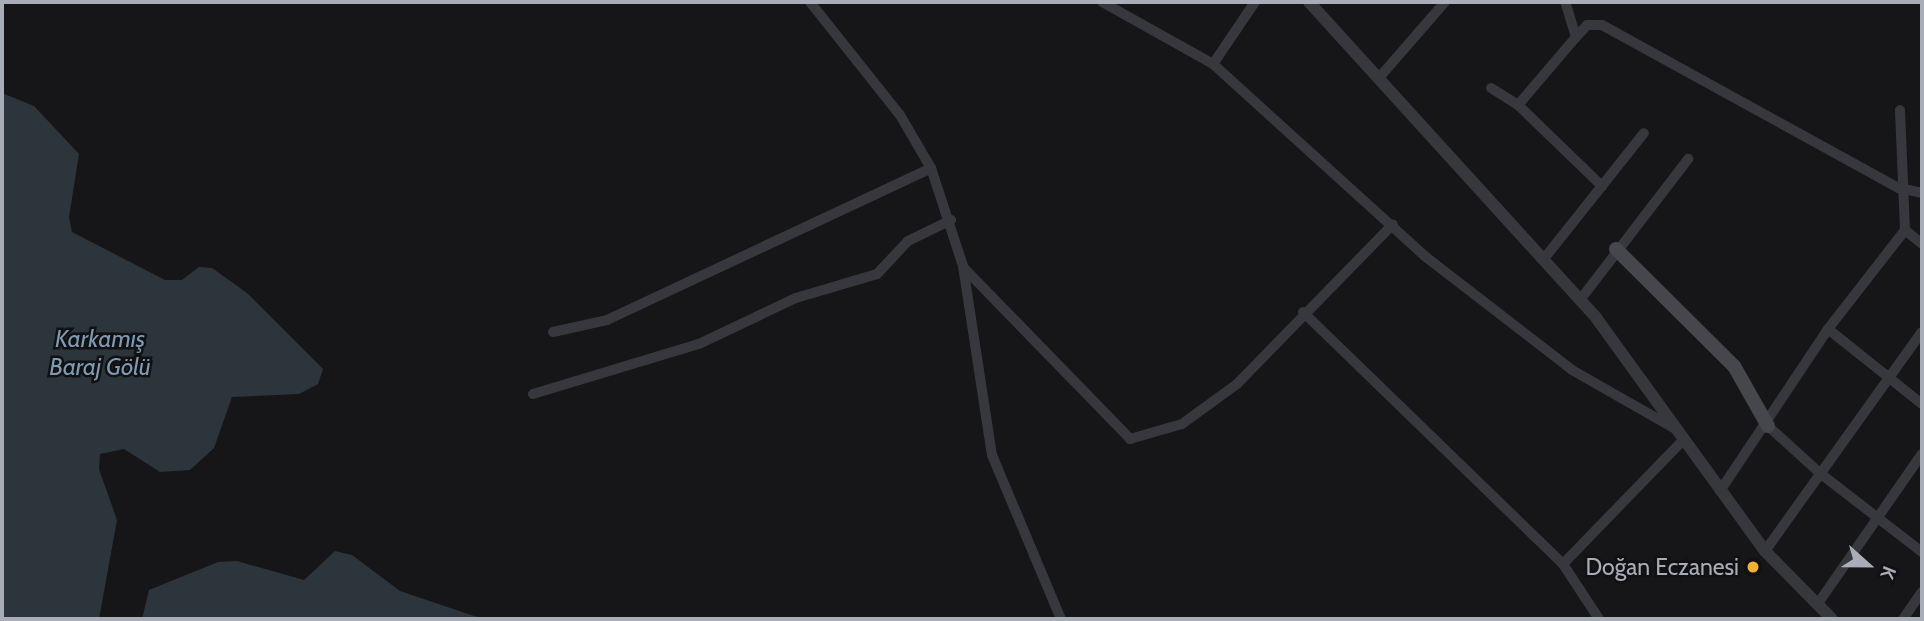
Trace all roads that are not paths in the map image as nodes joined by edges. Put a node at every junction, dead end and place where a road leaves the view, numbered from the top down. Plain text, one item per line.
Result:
1 (810, 2) edge
2 (1102, 2) edge
3 (1255, 2) edge
4 (1309, 2) edge
5 (1446, 2) edge
6 (1565, 2) edge
7 (1576, 37) junction
8 (1213, 64) junction
9 (1378, 79) junction
10 (1491, 88) dead end
11 (1518, 105) junction
12 (1900, 110) dead end
13 (1644, 133) dead end
14 (1688, 159) dead end
15 (931, 168) junction
16 (1602, 186) junction
17 (1899, 188) junction
18 (1922, 193) edge
19 (951, 219) junction
20 (1393, 224) junction
21 (1905, 230) junction
22 (1922, 244) edge
23 (1616, 249) junction
24 (1543, 260) junction
25 (963, 266) junction
26 (1580, 300) junction
27 (1303, 312) junction
28 (1828, 330) junction
29 (553, 332) dead end
30 (1922, 332) edge
31 (1895, 377) junction
32 (533, 394) dead end
33 (1922, 404) edge
34 (1768, 426) junction
35 (1680, 435) junction
36 (1922, 454) edge
37 (1821, 474) junction
38 (1720, 491) junction
39 (1878, 519) junction
40 (1765, 551) junction
41 (1922, 552) edge
42 (1563, 564) junction
43 (1922, 592) edge
44 (1819, 602) junction
45 (1061, 619) edge
46 (1599, 619) edge
47 (1832, 619) edge
48 (1903, 619) edge

1 - 15 street
2 - 8 street
3 - 8 street
4 - 9 street
5 - 9 street
6 - 7 street
7 - 11 street
7 - 17 street
8 - 20 street
9 - 24 street
10 - 11 street
11 - 16 street
12 - 17 street
13 - 16 street
14 - 23 street
15 - 19 street
15 - 29 street
16 - 24 street
17 - 18 street
17 - 21 street
19 - 25 street
19 - 32 street
20 - 27 street
20 - 35 street
21 - 22 street
21 - 28 street
23 - 26 street
23 - 34 main road
24 - 26 street
25 - 27 street
25 - 45 street
26 - 35 street
27 - 42 street
28 - 31 street
28 - 34 street
30 - 31 street
31 - 33 street
31 - 37 street
34 - 37 street
34 - 38 street
35 - 38 street
35 - 42 street
36 - 39 street
37 - 39 street
37 - 40 street
38 - 40 street
39 - 41 street
39 - 44 street
40 - 44 street
42 - 46 street
43 - 48 street
44 - 47 street

